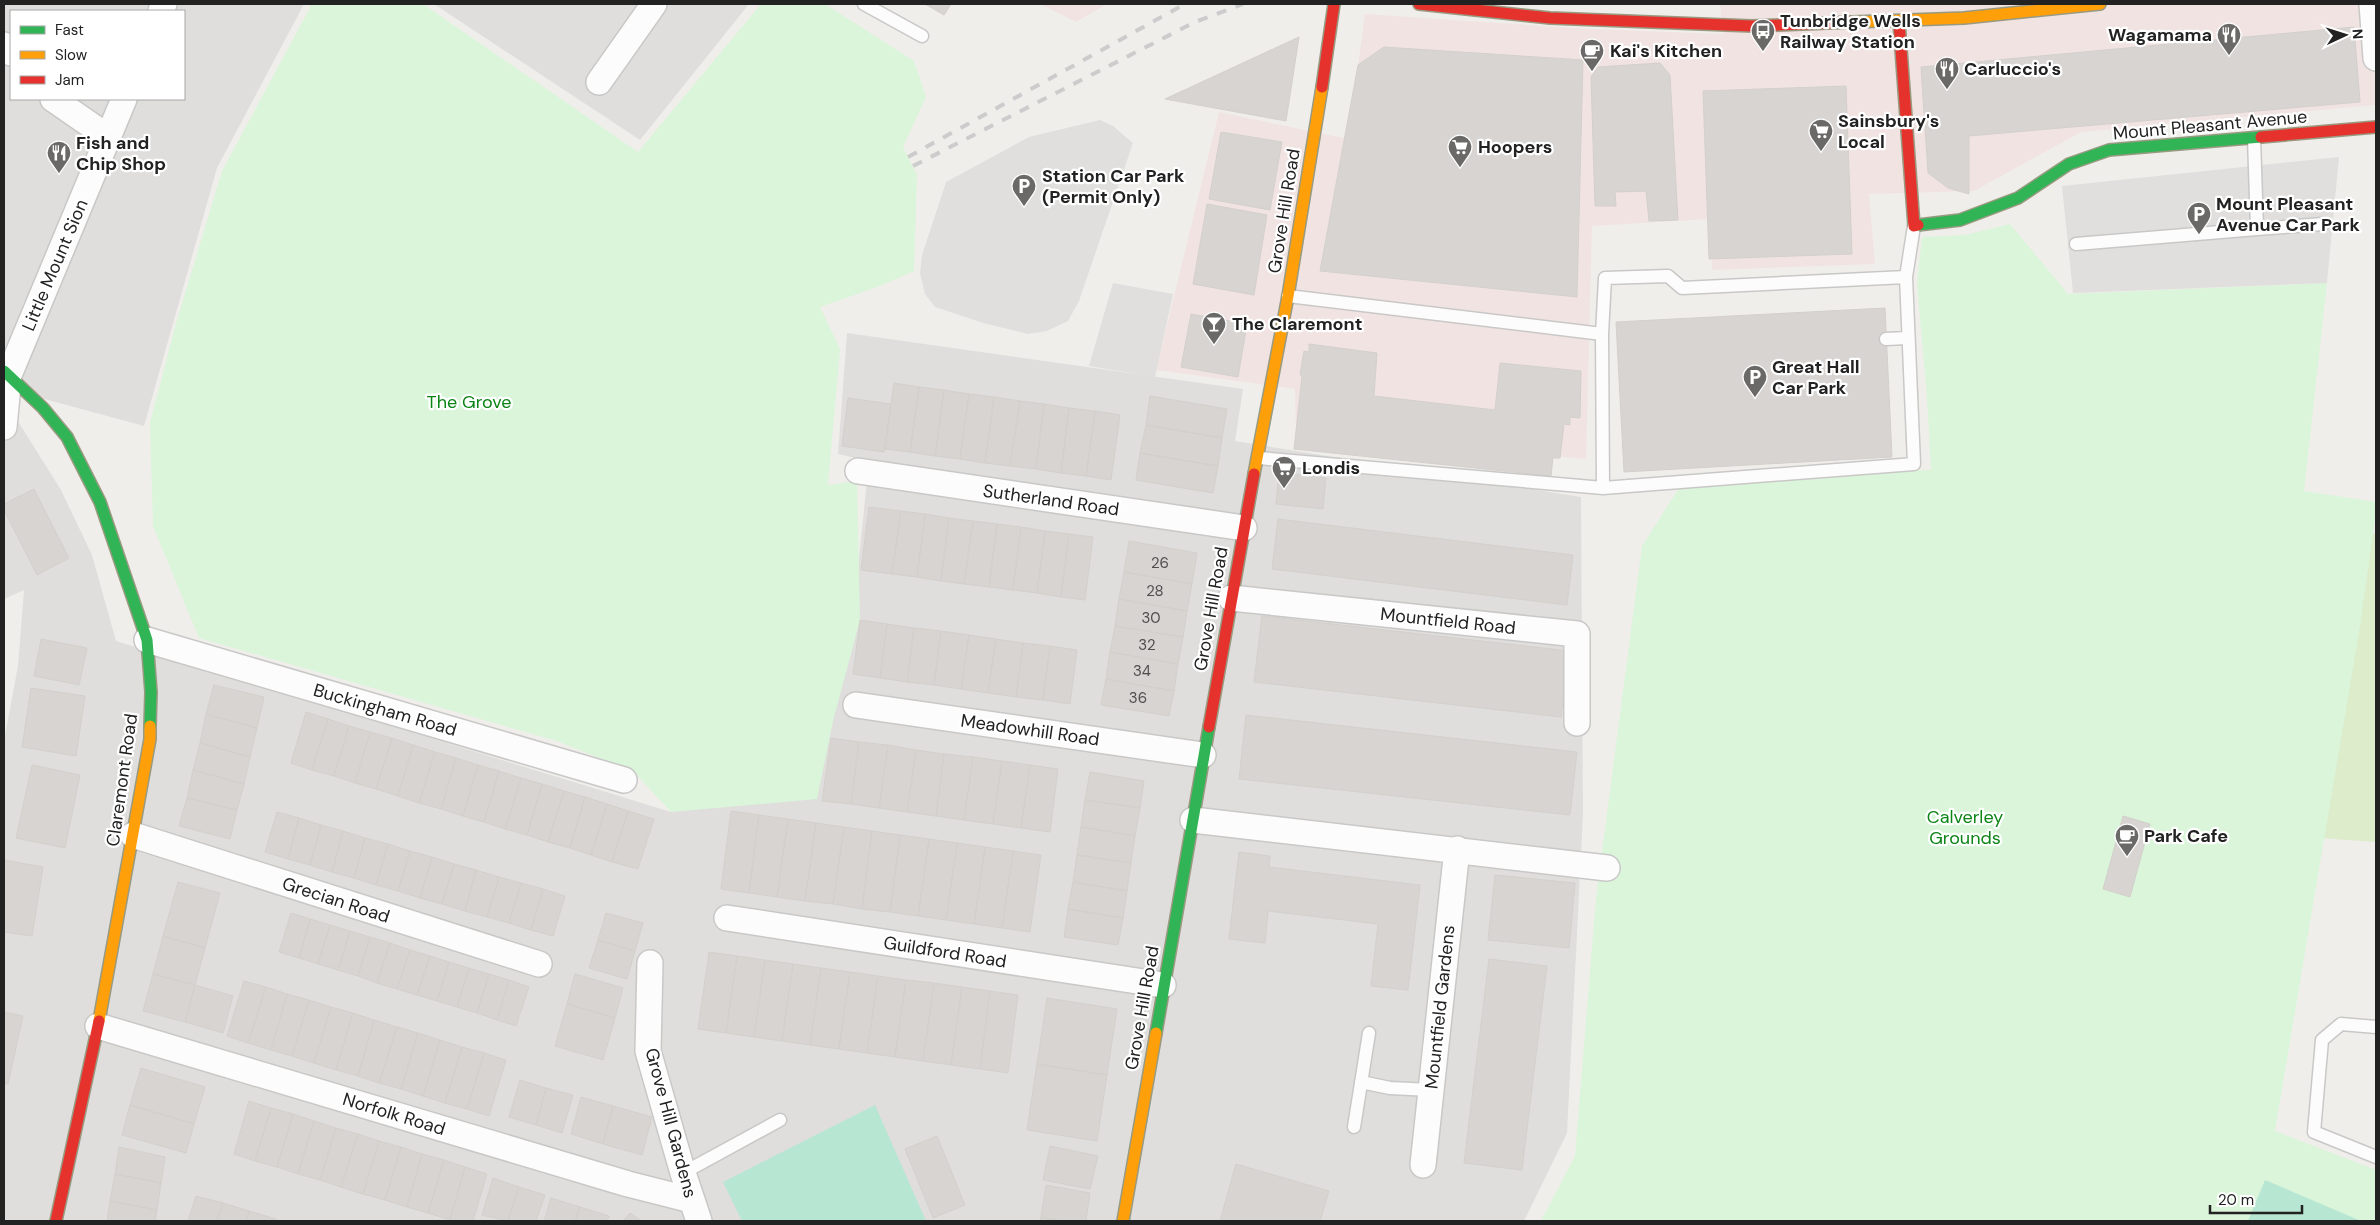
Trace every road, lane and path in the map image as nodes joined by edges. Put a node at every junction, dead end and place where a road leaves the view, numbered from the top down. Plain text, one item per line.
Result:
1 (654, 4) edge
2 (864, 4) edge
3 (1334, 4) edge
4 (1420, 4) edge
5 (2100, 4) edge
6 (2372, 4) edge
7 (1899, 22) junction
8 (922, 36) dead end
9 (2376, 58) edge
10 (599, 82) dead end
11 (55, 100) edge
12 (124, 100) edge
13 (2376, 127) edge
14 (108, 137) junction
15 (2254, 138) junction
16 (2323, 224) dead end
17 (1914, 226) junction
18 (2257, 229) junction
19 (2076, 244) dead end
20 (1906, 277) junction
21 (1288, 296) junction
22 (1602, 334) junction
23 (1907, 338) junction
24 (1886, 339) dead end
25 (6, 373) edge
26 (4, 427) edge
27 (1259, 458) junction
28 (858, 471) dead end
29 (1603, 488) junction
30 (1244, 528) junction
31 (1231, 598) junction
32 (147, 640) junction
33 (856, 705) dead end
34 (1577, 723) dead end
35 (1203, 756) junction
36 (624, 780) dead end
37 (1193, 820) junction
38 (133, 836) junction
39 (1457, 850) junction
40 (1607, 868) dead end
41 (727, 918) dead end
42 (650, 963) dead end
43 (539, 964) dead end
44 (1163, 985) junction
45 (98, 1026) junction
46 (2376, 1027) edge
47 (1369, 1033) dead end
48 (1361, 1082) junction
49 (1432, 1090) junction
50 (780, 1120) dead end
51 (1354, 1127) dead end
52 (2376, 1157) edge
53 (1423, 1165) dead end
54 (682, 1173) junction
55 (695, 1211) edge
56 (56, 1221) edge
57 (1123, 1221) edge

1 - 10 street
2 - 8 lane
3 - 21 street, Grove Hill Road
4 - 7 street
5 - 7 street
6 - 9 street
7 - 17 street
11 - 14 street
12 - 14 street, Little Mount Sion
13 - 15 street, Mount Pleasant Avenue
14 - 25 street, Little Mount Sion
15 - 17 street, Mount Pleasant Avenue
15 - 18 lane
16 - 18 lane
17 - 20 lane
18 - 19 lane
20 - 22 lane
20 - 23 lane
21 - 22 lane
21 - 27 street, Grove Hill Road
22 - 29 lane
23 - 24 lane
23 - 29 lane
25 - 26 street, Little Mount Sion
25 - 32 street, Claremont Road
27 - 29 lane
27 - 30 street, Grove Hill Road
28 - 30 street, Sutherland Road
30 - 31 street, Grove Hill Road
31 - 34 street, Mountfield Road
31 - 35 street, Grove Hill Road
32 - 36 street, Buckingham Road
32 - 38 street, Claremont Road
33 - 35 street, Meadowhill Road
35 - 37 street, Grove Hill Road
37 - 39 street
37 - 44 street, Grove Hill Road
38 - 43 street, Grecian Road
38 - 45 street, Claremont Road
39 - 40 street
39 - 49 street, Mountfield Gardens
41 - 44 street, Guildford Road
42 - 54 street, Grove Hill Gardens
44 - 57 street, Grove Hill Road
45 - 55 street, Norfolk Road
45 - 56 street, Claremont Road
46 - 52 lane
47 - 48 lane
48 - 49 lane
48 - 51 lane
49 - 53 street, Mountfield Gardens
50 - 54 lane
54 - 55 street, Grove Hill Gardens

